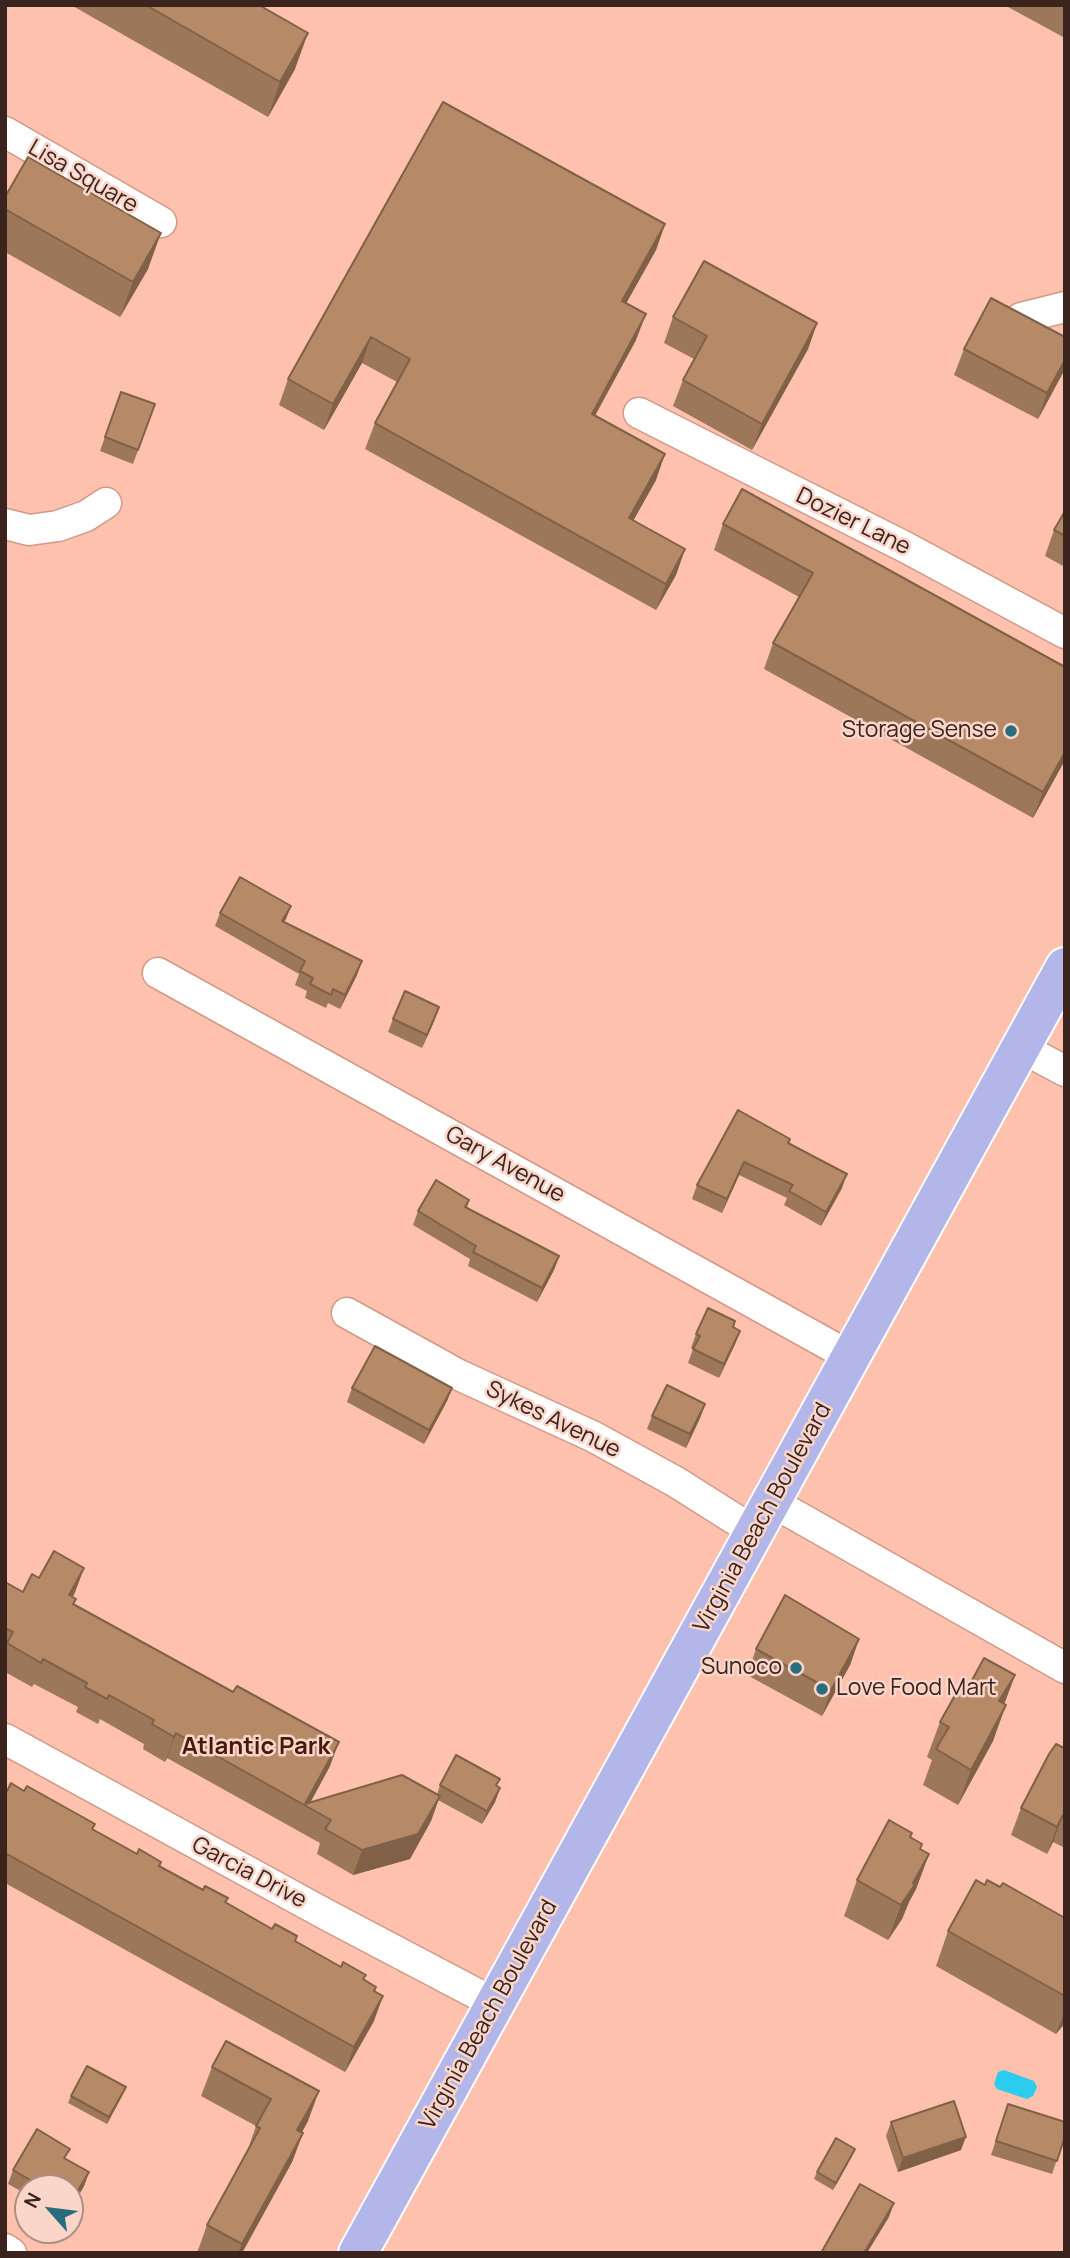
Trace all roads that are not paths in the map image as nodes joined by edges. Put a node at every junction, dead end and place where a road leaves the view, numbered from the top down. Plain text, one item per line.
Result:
1 (5, 132) edge
2 (161, 222) dead end
3 (1065, 307) edge
4 (1021, 318) edge
5 (639, 413) dead end
6 (106, 503) dead end
7 (5, 524) edge
8 (1065, 633) edge
9 (1065, 967) edge
10 (158, 973) dead end
11 (1020, 1047) junction
12 (1065, 1071) edge
13 (347, 1313) dead end
14 (851, 1357) junction
15 (764, 1517) junction
16 (1065, 1668) edge
17 (5, 1739) edge
18 (496, 2004) junction
19 (5, 2249) edge
20 (12, 2253) edge
21 (358, 2253) edge

1 - 2 street, Lisa Square
3 - 4 street
5 - 8 street, Dozier Lane
6 - 7 street
9 - 11 main road, Virginia Beach Boulevard
10 - 14 street, Gary Avenue
11 - 12 street
11 - 14 main road, Virginia Beach Boulevard
13 - 15 street, Sykes Avenue
14 - 15 main road, Virginia Beach Boulevard
15 - 16 street, Sykes Avenue
15 - 18 main road, Virginia Beach Boulevard
17 - 18 street, Garcia Drive
18 - 21 main road, Virginia Beach Boulevard
19 - 20 street

